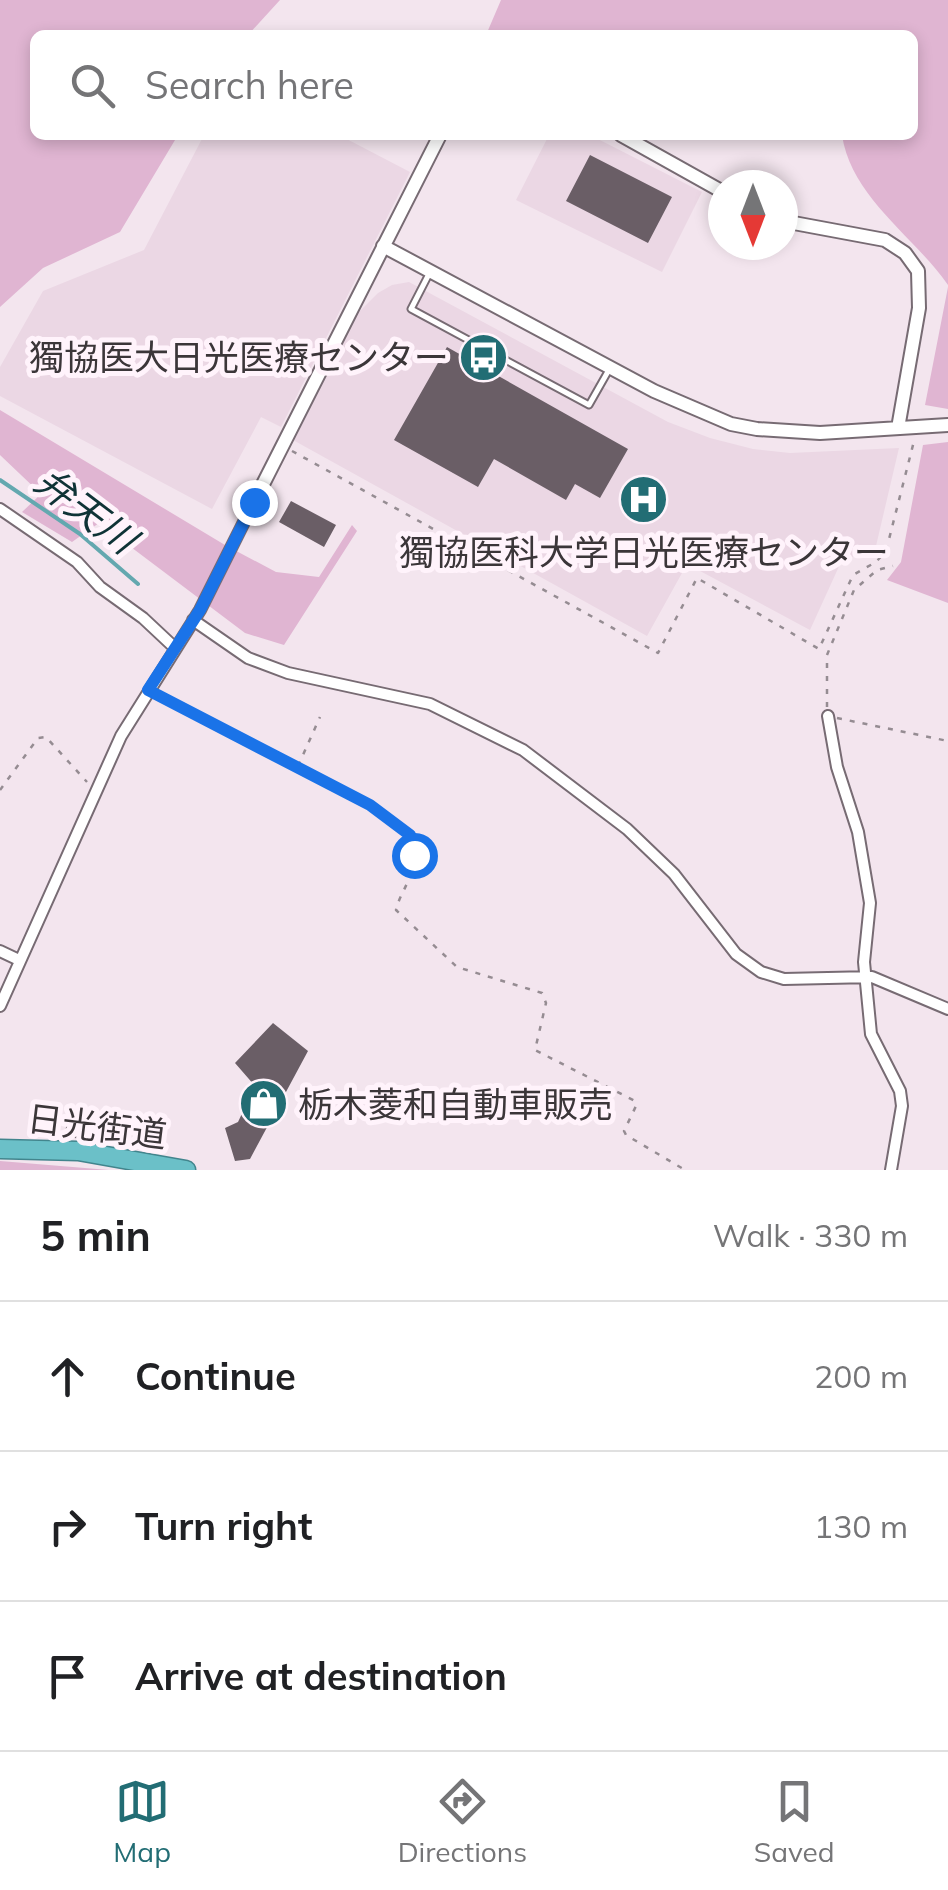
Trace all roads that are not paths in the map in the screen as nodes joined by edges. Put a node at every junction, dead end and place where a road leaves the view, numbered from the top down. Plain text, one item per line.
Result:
1 (437, 140) edge
2 (629, 140) edge
3 (708, 184) edge
4 (798, 224) edge
5 (384, 246) junction
6 (430, 272) junction
7 (611, 367) junction
8 (948, 425) edge
9 (898, 428) junction
10 (254, 502) joint
11 (0, 509) edge
12 (193, 620) junction
13 (174, 648) junction
14 (828, 716) road end
15 (0, 950) edge
16 (19, 960) junction
17 (865, 977) junction
18 (0, 1006) edge
19 (948, 1009) edge
20 (0, 1148) edge
21 (186, 1170) edge
22 (891, 1170) edge

1 - 5 street
2 - 3 street
4 - 9 street
5 - 6 street
5 - 10 street
6 - 7 street
6 - 7 lane
7 - 9 street
8 - 9 street
10 - 12 street
11 - 13 street
12 - 13 street
12 - 17 street
13 - 16 street
14 - 17 street
15 - 16 street
16 - 18 street
17 - 19 street
17 - 22 street
20 - 21 highway, 日光街道

